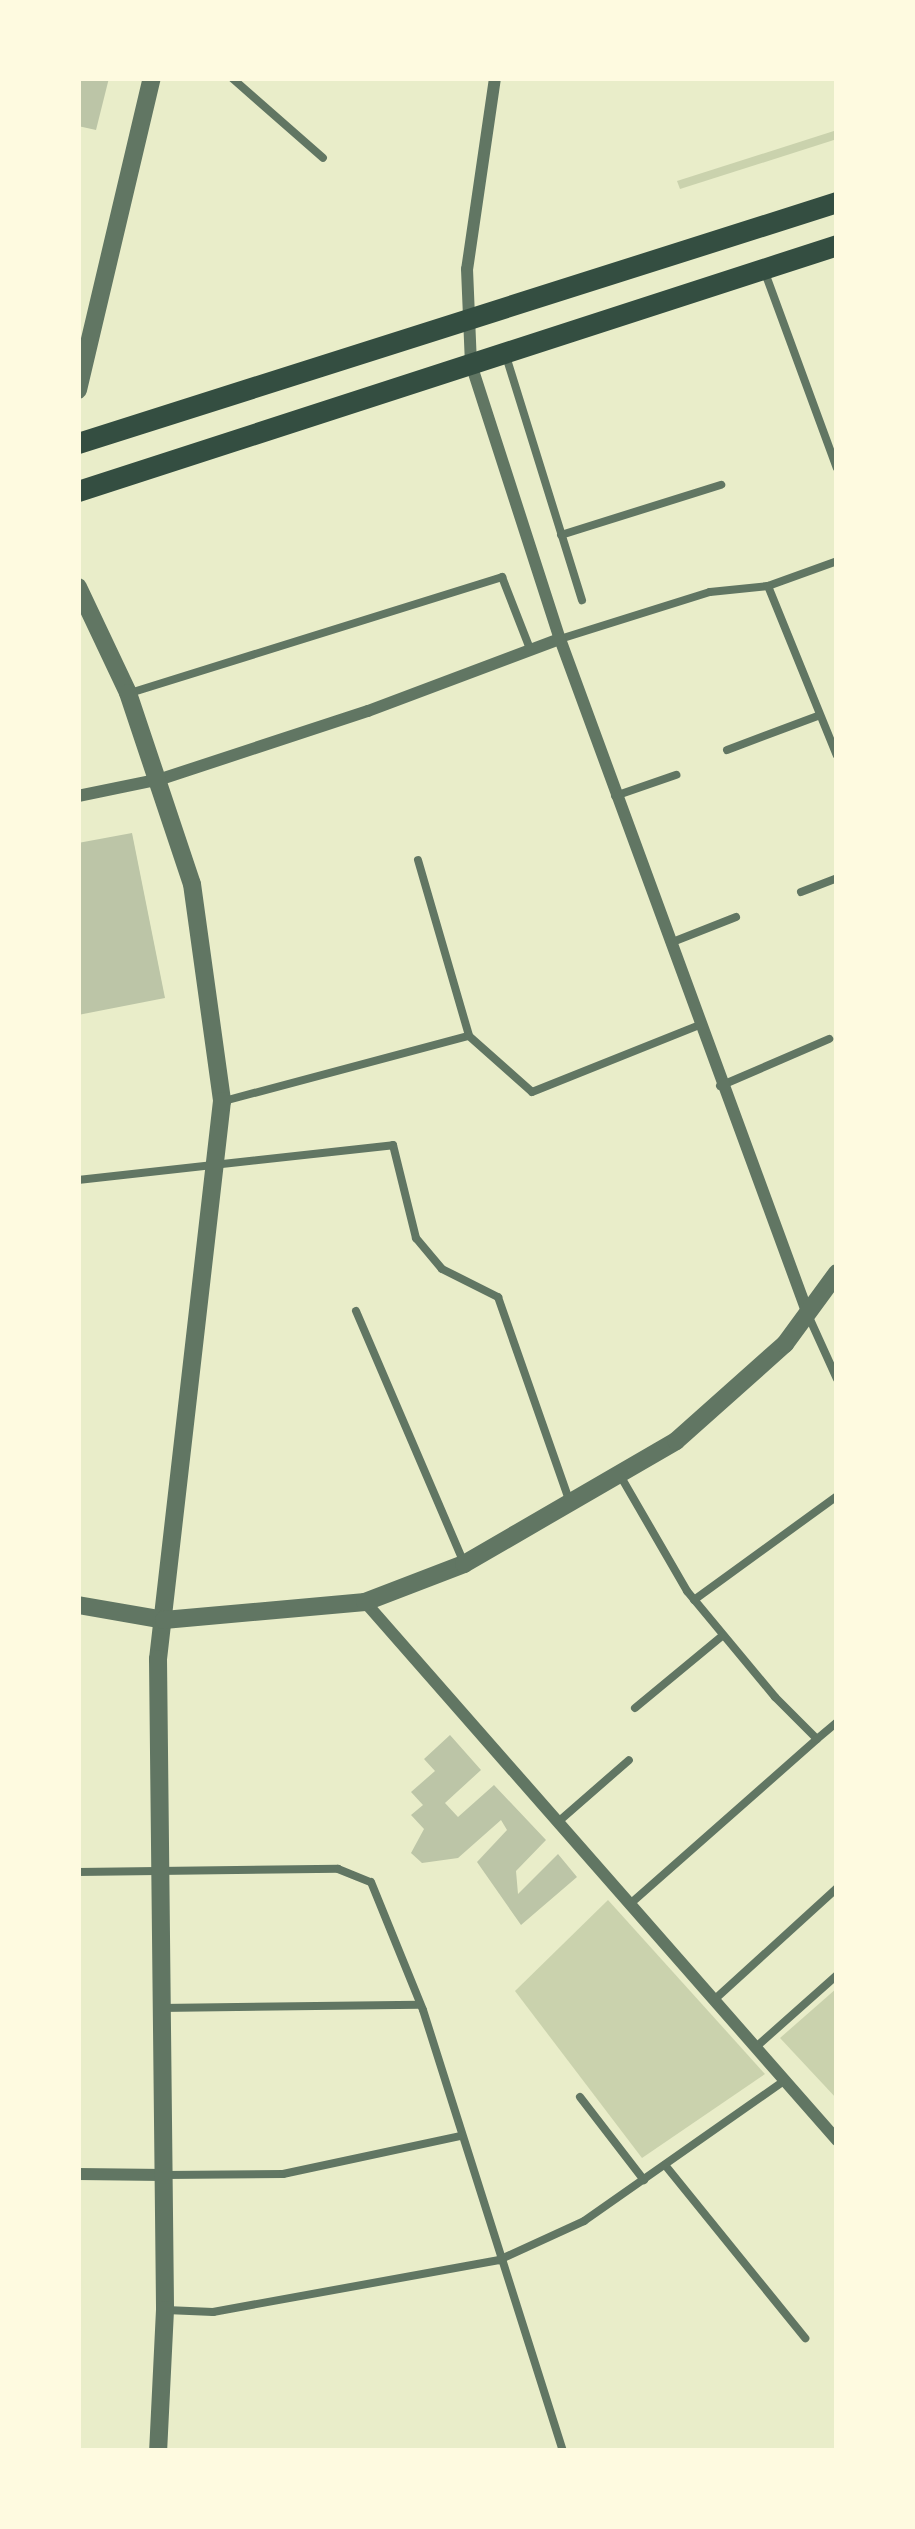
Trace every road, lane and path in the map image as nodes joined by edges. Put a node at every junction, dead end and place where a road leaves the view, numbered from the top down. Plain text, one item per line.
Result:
1 (152, 78) edge
2 (232, 78) edge
3 (495, 78) edge
4 (323, 158) dead end
5 (837, 202) edge
6 (837, 245) edge
7 (763, 269) junction
8 (468, 320) junction
9 (505, 352) junction
10 (471, 364) junction
11 (78, 390) edge
12 (78, 443) edge
13 (837, 468) edge
14 (721, 485) dead end
15 (78, 491) edge
16 (561, 536) junction
17 (837, 561) edge
18 (768, 586) junction
19 (78, 587) edge
20 (582, 600) dead end
21 (560, 639) junction
22 (530, 649) junction
23 (128, 693) junction
24 (820, 715) junction
25 (728, 750) dead end
26 (837, 756) edge
27 (676, 775) dead end
28 (160, 778) junction
29 (78, 796) edge
30 (615, 796) junction
31 (418, 860) dead end
32 (837, 878) edge
33 (801, 892) dead end
34 (736, 917) dead end
35 (668, 944) junction
36 (697, 1026) junction
37 (470, 1036) junction
38 (829, 1039) dead end
39 (719, 1087) junction
40 (222, 1101) junction
41 (218, 1164) junction
42 (78, 1180) edge
43 (837, 1274) edge
44 (356, 1311) dead end
45 (808, 1314) junction
46 (837, 1379) edge
47 (621, 1477) junction
48 (837, 1496) edge
49 (571, 1508) junction
50 (464, 1564) junction
51 (694, 1600) junction
52 (365, 1602) junction
53 (78, 1605) edge
54 (164, 1620) junction
55 (722, 1636) junction
56 (635, 1708) dead end
57 (837, 1722) edge
58 (817, 1739) junction
59 (629, 1760) dead end
60 (558, 1822) junction
61 (78, 1872) edge
62 (158, 1874) junction
63 (837, 1888) edge
64 (630, 1904) junction
65 (837, 1975) edge
66 (714, 2000) junction
67 (419, 2005) junction
68 (159, 2008) junction
69 (756, 2047) junction
70 (785, 2080) junction
71 (580, 2097) dead end
72 (461, 2136) junction
73 (837, 2140) edge
74 (665, 2165) junction
75 (78, 2174) edge
76 (164, 2175) junction
77 (644, 2180) junction
78 (499, 2260) junction
79 (165, 2310) junction
80 (805, 2338) dead end
81 (158, 2451) edge
82 (563, 2451) edge

1 - 11 street
2 - 4 lane
3 - 8 street
5 - 8 main road
6 - 7 main road
7 - 9 main road
7 - 13 lane
8 - 10 street
8 - 12 main road
9 - 10 main road
9 - 16 lane
10 - 15 main road
10 - 21 street
14 - 16 lane
16 - 20 lane
17 - 18 lane
18 - 21 lane
18 - 24 lane
19 - 23 street
21 - 22 street
21 - 30 street
22 - 23 lane
22 - 28 street
23 - 28 street
24 - 25 lane
24 - 26 lane
27 - 30 lane
28 - 29 street
28 - 40 street
30 - 35 street
31 - 37 lane
32 - 33 lane
34 - 35 lane
35 - 36 street
36 - 37 lane
36 - 39 street
37 - 40 lane
38 - 39 lane
39 - 45 street
40 - 41 street
41 - 42 lane
41 - 49 lane
41 - 54 street
43 - 45 street
44 - 50 lane
45 - 46 lane
45 - 47 street
47 - 49 street
47 - 51 lane
48 - 51 lane
49 - 50 street
50 - 52 street
51 - 55 lane
52 - 54 street
52 - 60 street
53 - 54 street
54 - 62 street
55 - 56 lane
55 - 58 lane
57 - 58 lane
58 - 64 lane
59 - 60 lane
60 - 64 street
61 - 62 lane
62 - 67 lane
62 - 68 street
63 - 66 lane
64 - 66 street
65 - 69 lane
66 - 69 street
67 - 68 lane
67 - 72 lane
68 - 76 street
69 - 70 street
70 - 73 street
70 - 74 lane
71 - 77 lane
72 - 76 lane
72 - 78 lane
74 - 77 lane
74 - 80 lane
75 - 76 street
76 - 79 street
77 - 78 lane
78 - 79 lane
78 - 82 lane
79 - 81 street

